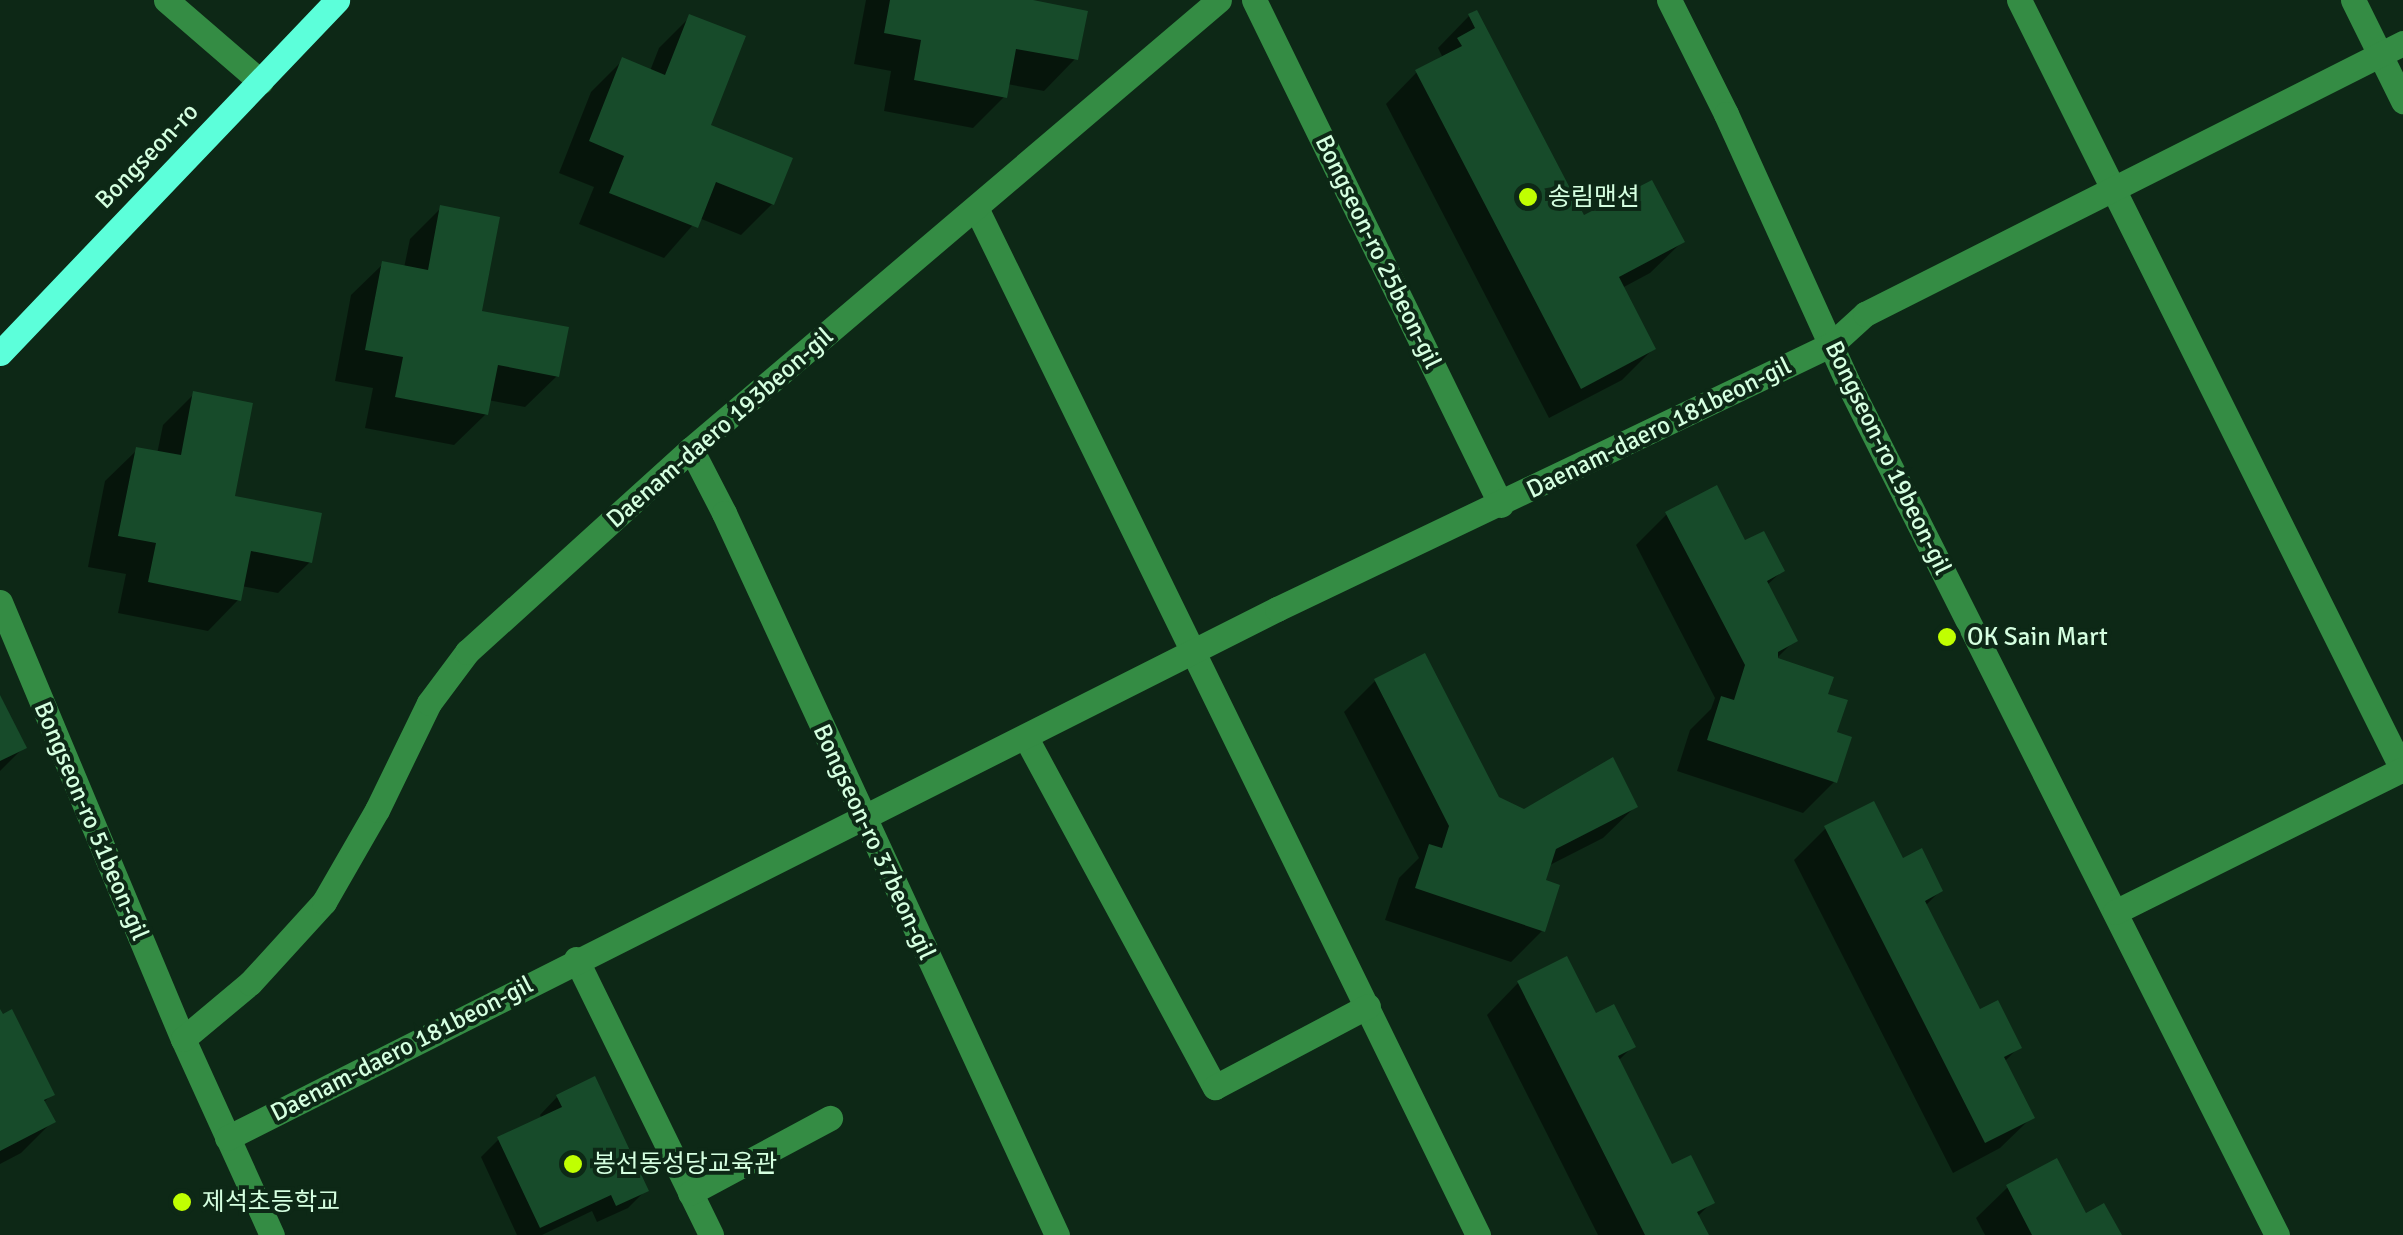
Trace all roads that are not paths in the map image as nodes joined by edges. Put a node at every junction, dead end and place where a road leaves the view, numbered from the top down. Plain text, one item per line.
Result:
1 (166, 0) edge
2 (337, 0) edge
3 (1218, 0) edge
4 (1254, 0) edge
5 (1669, 0) edge
6 (2019, 0) edge
7 (2352, 0) edge
8 (2391, 49) edge
9 (261, 82) junction
10 (2403, 101) edge
11 (2113, 188) junction
12 (977, 210) junction
13 (1832, 344) junction
14 (0, 353) edge
15 (690, 449) junction
16 (1501, 505) junction
17 (0, 602) edge
18 (1194, 652) junction
19 (1026, 738) junction
20 (2403, 770) edge
21 (860, 816) junction
22 (2115, 912) junction
23 (576, 959) junction
24 (1368, 1006) junction
25 (182, 1040) junction
26 (830, 1118) dead end
27 (228, 1138) junction
28 (690, 1194) junction
29 (272, 1235) edge
30 (711, 1235) edge
31 (1056, 1235) edge
32 (1478, 1235) edge
33 (2278, 1235) edge

1 - 9 street
2 - 9 main road, Bongseon-ro
3 - 12 street, Daenam-daero 193beon-gil
4 - 16 street, Bongseon-ro 25beon-gil
5 - 13 street, Bongseon-ro 19beon-gil
6 - 11 street
7 - 8 street
8 - 10 street
8 - 11 street, Daenam-daero 181beon-gil
9 - 14 main road, Bongseon-ro
11 - 13 street, Daenam-daero 181beon-gil
11 - 20 street
12 - 15 street, Daenam-daero 193beon-gil
12 - 18 street
13 - 16 street, Daenam-daero 181beon-gil
13 - 22 street, Bongseon-ro 19beon-gil
15 - 21 street, Bongseon-ro 37beon-gil
15 - 25 street, Daenam-daero 193beon-gil
16 - 18 street, Daenam-daero 181beon-gil
17 - 25 street, Bongseon-ro 51beon-gil
18 - 19 street, Daenam-daero 181beon-gil
18 - 24 street
19 - 21 street, Daenam-daero 181beon-gil
19 - 24 street
20 - 22 street
21 - 23 street, Daenam-daero 181beon-gil
21 - 31 street, Bongseon-ro 37beon-gil
22 - 33 street, Bongseon-ro 19beon-gil
23 - 27 street, Daenam-daero 181beon-gil
23 - 28 street
24 - 32 street
25 - 27 street, Bongseon-ro 51beon-gil
26 - 28 street
27 - 29 street, Bongseon-ro 51beon-gil
28 - 30 street

